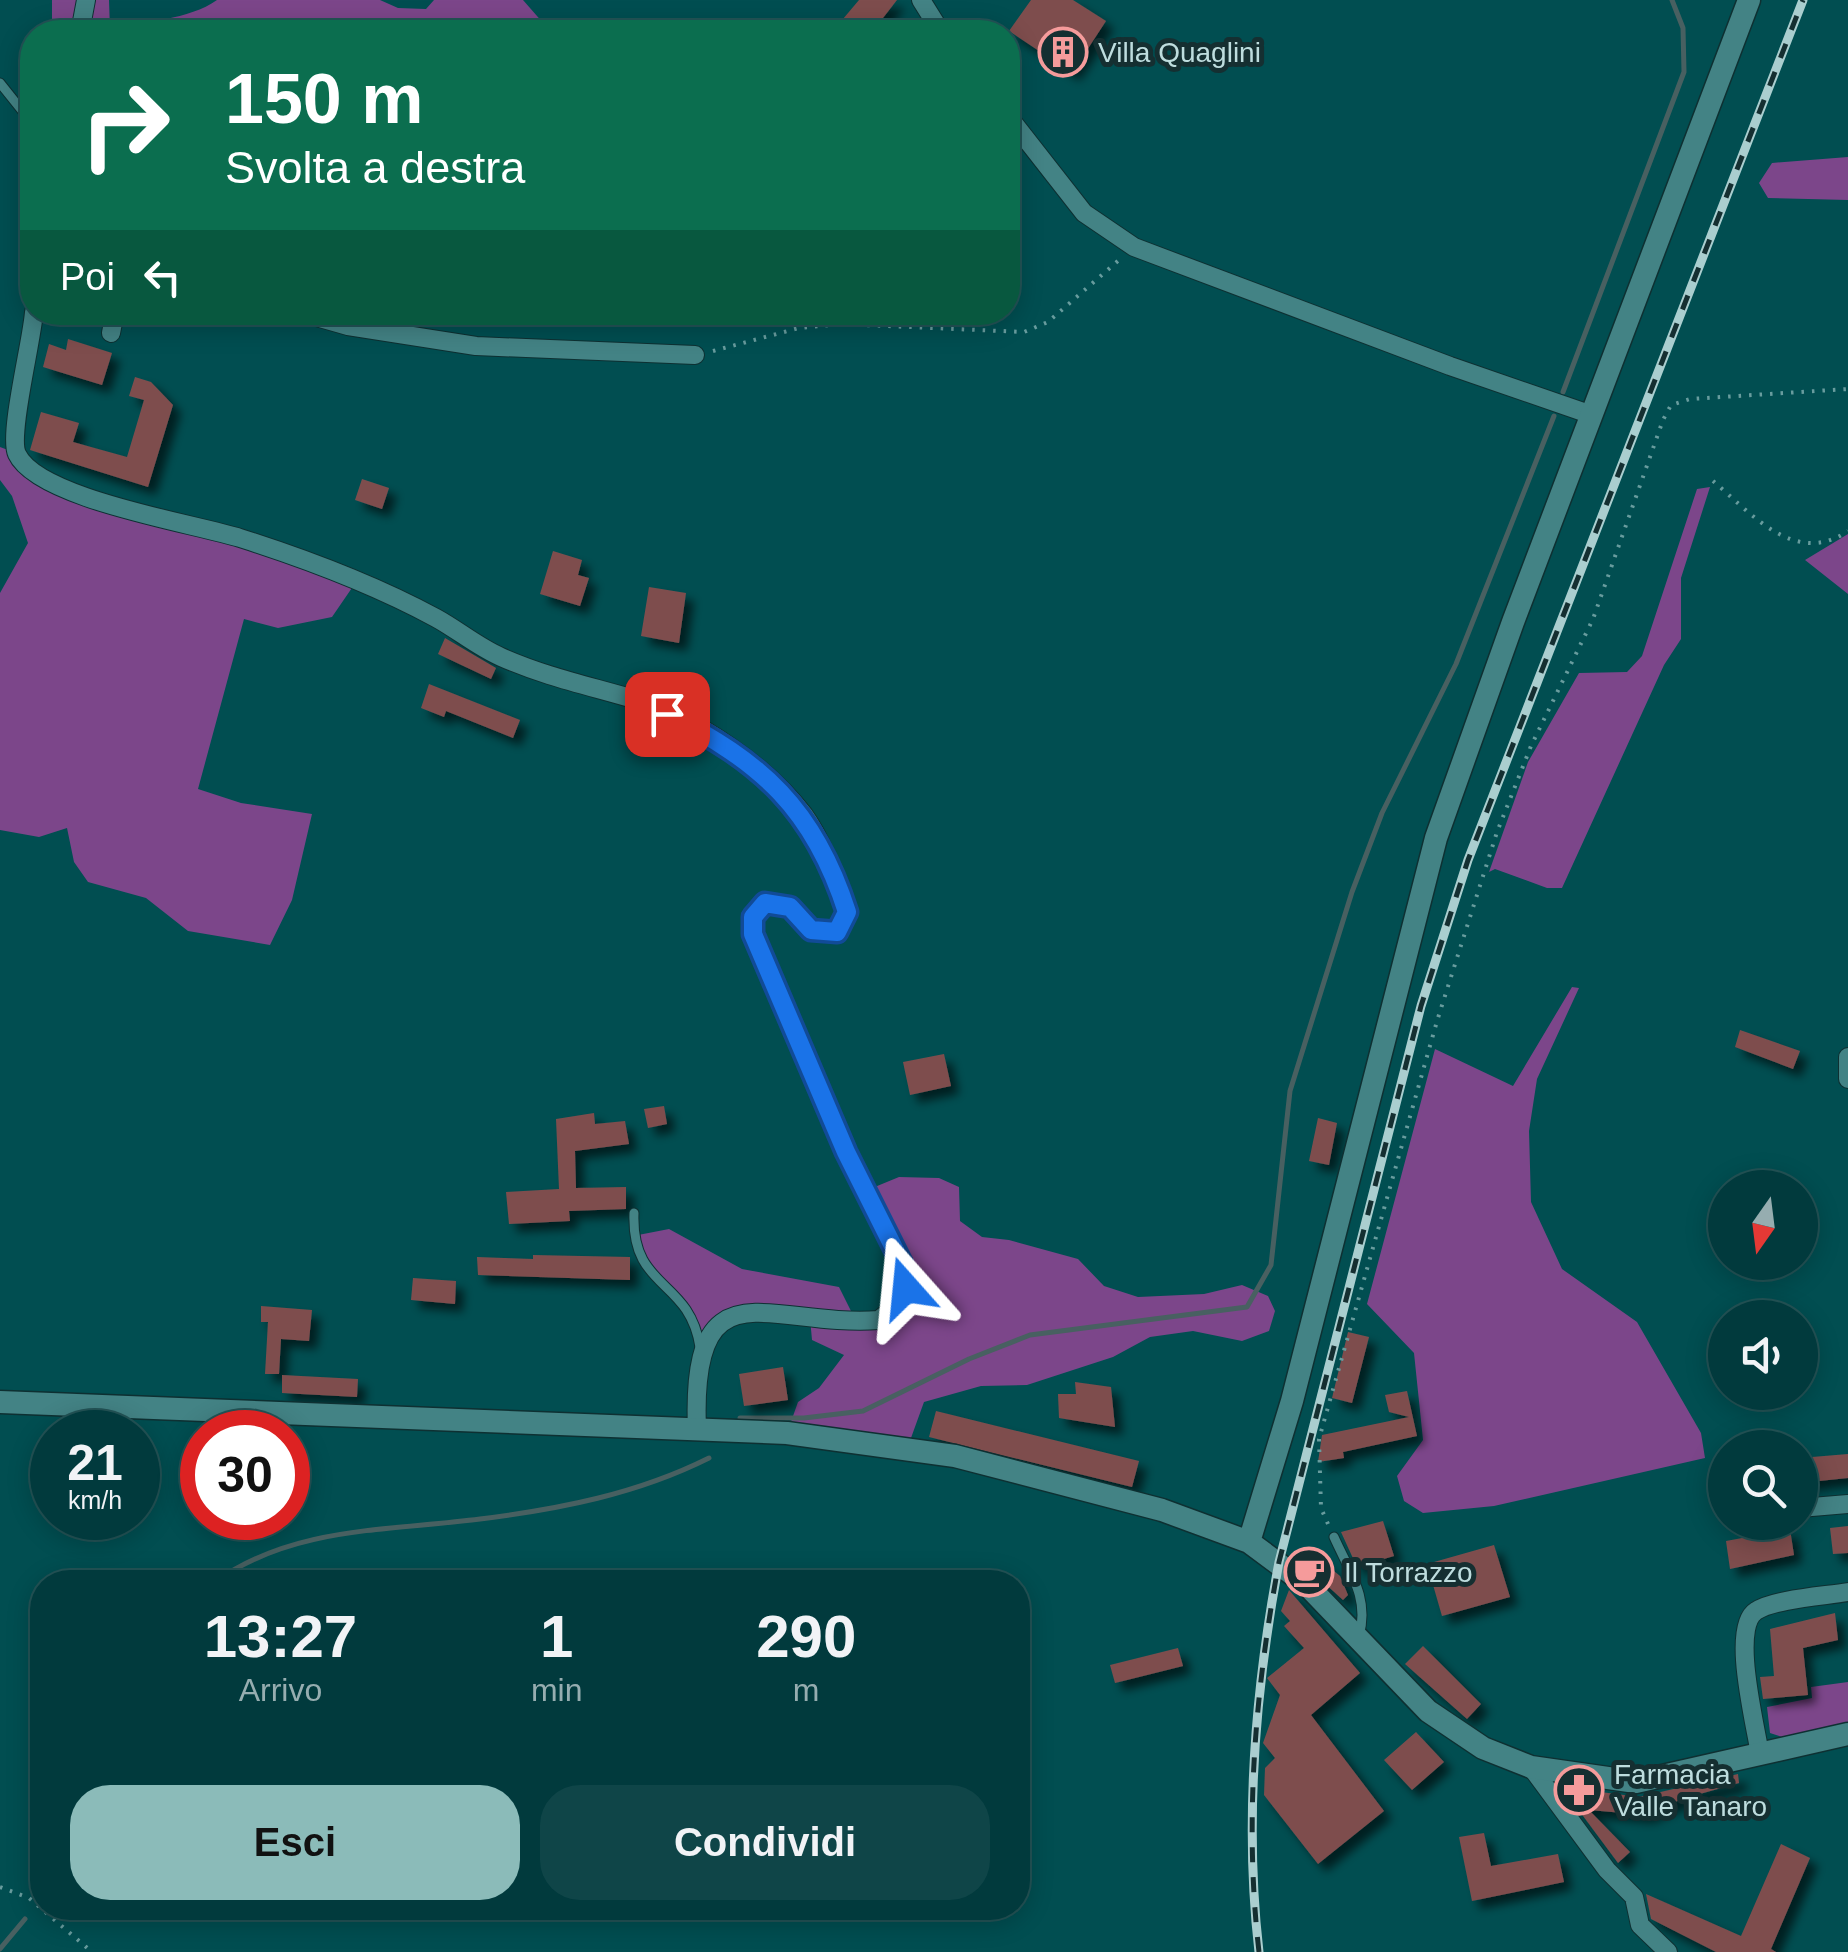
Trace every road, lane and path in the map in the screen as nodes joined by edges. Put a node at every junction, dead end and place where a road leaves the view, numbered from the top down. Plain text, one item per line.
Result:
1 (1749, 0) edge
2 (0, 83) edge
3 (20, 108) edge
4 (1020, 131) edge
5 (1134, 246) junction
6 (33, 325) edge
7 (113, 325) edge
8 (344, 325) edge
9 (830, 325) edge
10 (864, 325) edge
11 (111, 333) dead end
12 (695, 354) joint
13 (1848, 389) edge
14 (1592, 415) junction
15 (1713, 481) dead end
16 (1848, 531) edge
17 (1848, 1057) edge
18 (1848, 1079) edge
19 (634, 1213) dead end
20 (701, 1354) junction
21 (0, 1402) edge
22 (697, 1430) junction
23 (1848, 1504) edge
24 (1818, 1506) edge
25 (1334, 1537) joint
26 (1249, 1542) junction
27 (1848, 1592) edge
28 (1359, 1638) junction
29 (1848, 1734) edge
30 (1760, 1755) junction
31 (1530, 1767) junction
32 (0, 1887) edge
33 (30, 1899) edge
34 (55, 1920) edge
35 (92, 1952) edge
36 (1668, 1952) edge

1 - 14 street
2 - 3 lane
4 - 5 street
5 - 10 path
5 - 14 street
6 - 20 street
7 - 11 street
8 - 12 street
9 - 12 path
13 - 25 path
14 - 26 street
15 - 16 path
17 - 18 street
19 - 20 lane
20 - 22 street
21 - 22 street
22 - 26 street
23 - 24 street
25 - 28 lane
26 - 28 street
27 - 30 street
28 - 31 street
29 - 30 street
30 - 31 street
31 - 36 street
32 - 33 path
34 - 35 path

